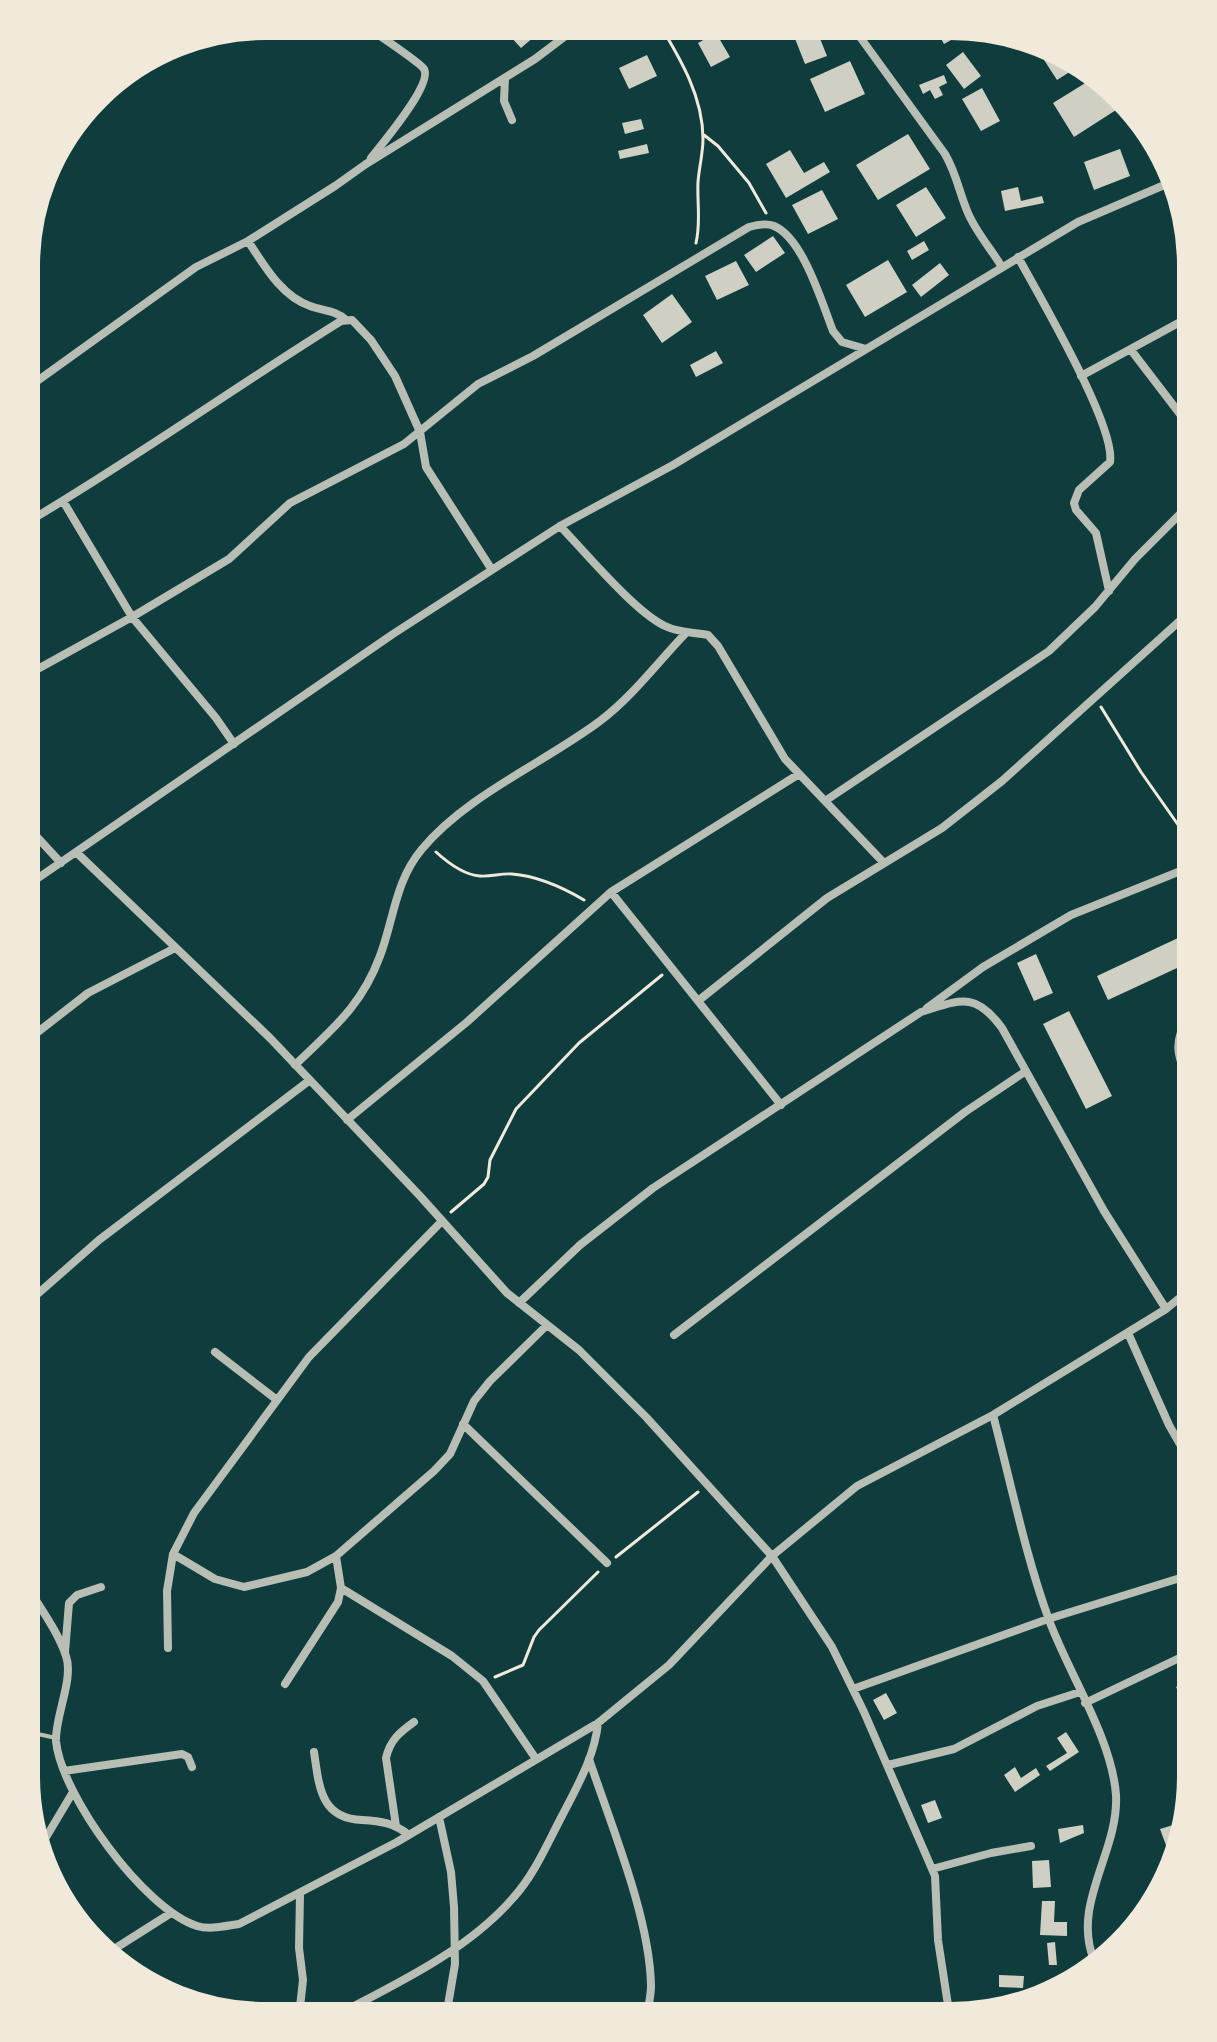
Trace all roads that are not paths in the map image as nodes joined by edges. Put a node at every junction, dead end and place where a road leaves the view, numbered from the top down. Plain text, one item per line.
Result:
1 (380, 38) edge
2 (562, 38) edge
3 (861, 38) edge
4 (505, 78) junction
5 (512, 120) dead end
6 (366, 164) junction
7 (1164, 184) edge
8 (248, 241) junction
9 (1018, 257) junction
10 (1002, 267) junction
11 (346, 320) junction
12 (1179, 323) edge
13 (866, 349) junction
14 (1131, 350) junction
15 (1081, 376) junction
16 (38, 380) edge
17 (1179, 413) edge
18 (420, 432) junction
19 (63, 501) junction
20 (1179, 515) edge
21 (38, 516) edge
22 (560, 526) junction
23 (492, 570) junction
24 (1109, 591) junction
25 (132, 617) junction
26 (1179, 622) edge
27 (685, 634) junction
28 (38, 669) edge
29 (234, 744) junction
30 (799, 774) junction
31 (825, 801) junction
32 (38, 838) edge
33 (76, 852) junction
34 (61, 863) junction
35 (884, 863) junction
36 (1179, 872) edge
37 (38, 878) edge
38 (611, 892) junction
39 (175, 948) junction
40 (698, 1001) junction
41 (921, 1012) junction
42 (1179, 1030) edge
43 (38, 1032) edge
44 (295, 1065) junction
45 (1179, 1066) edge
46 (1026, 1071) junction
47 (310, 1080) junction
48 (781, 1105) junction
49 (347, 1120) junction
50 (442, 1221) junction
51 (38, 1294) edge
52 (1179, 1298) edge
53 (519, 1303) junction
54 (1166, 1309) junction
55 (547, 1325) junction
56 (1128, 1333) junction
57 (674, 1335) dead end
58 (215, 1352) dead end
59 (277, 1400) junction
60 (993, 1415) junction
61 (463, 1424) junction
62 (1179, 1442) edge
63 (173, 1554) junction
64 (336, 1556) junction
65 (772, 1556) junction
66 (607, 1563) road end
67 (1179, 1578) edge
68 (101, 1587) dead end
69 (341, 1588) junction
70 (38, 1606) edge
71 (1048, 1619) junction
72 (168, 1648) dead end
73 (65, 1653) junction
74 (1179, 1658) edge
75 (285, 1684) dead end
76 (853, 1689) junction
77 (1080, 1692) junction
78 (1085, 1703) junction
79 (414, 1722) dead end
80 (598, 1723) junction
81 (38, 1734) edge
82 (56, 1738) junction
83 (314, 1752) dead end
84 (536, 1759) junction
85 (589, 1759) junction
86 (888, 1765) junction
87 (192, 1767) dead end
88 (64, 1771) junction
89 (73, 1792) junction
90 (439, 1817) junction
91 (396, 1826) junction
92 (409, 1835) junction
93 (47, 1836) edge
94 (1031, 1846) dead end
95 (932, 1869) junction
96 (300, 1894) junction
97 (171, 1913) junction
98 (455, 1947) junction
99 (117, 1948) edge
100 (1092, 1954) edge
101 (300, 2004) edge
102 (357, 2004) edge
103 (449, 2004) edge
104 (649, 2004) edge
105 (948, 2004) edge

1 - 6 street
2 - 4 street
3 - 10 street
4 - 5 street
4 - 6 street
6 - 8 street
7 - 9 street
8 - 11 street
8 - 16 street
9 - 10 street
9 - 15 street
10 - 13 street
11 - 18 street
11 - 19 street
12 - 14 street
13 - 18 street
13 - 22 street
14 - 15 street
14 - 17 street
15 - 24 street
18 - 23 street
18 - 25 street
19 - 21 street
19 - 25 street
20 - 24 street
22 - 23 street
22 - 27 street
23 - 29 street
24 - 31 street
25 - 28 street
25 - 29 street
26 - 35 street
27 - 30 street
27 - 44 street
29 - 33 street
30 - 31 street
30 - 38 street
31 - 35 street
32 - 34 street
33 - 34 street
33 - 39 street
34 - 37 street
35 - 40 street
36 - 41 street
38 - 40 street
38 - 49 street
39 - 43 street
39 - 44 street
40 - 48 street
41 - 46 street
41 - 48 street
42 - 45 lane
44 - 47 street
46 - 54 street
46 - 57 street
47 - 49 street
47 - 51 street
48 - 53 street
49 - 50 street
50 - 53 street
50 - 59 street
52 - 54 street
53 - 55 street
54 - 56 street
55 - 61 street
55 - 65 street
56 - 60 street
56 - 62 street
58 - 59 street
59 - 63 street
60 - 65 street
60 - 71 street
61 - 64 street
61 - 66 street
63 - 64 street
63 - 72 street
64 - 69 street
65 - 76 street
65 - 80 street
67 - 71 street
68 - 73 street
69 - 75 street
69 - 84 street
70 - 73 street
71 - 76 street
71 - 77 street
73 - 82 street
74 - 78 street
76 - 86 street
77 - 78 street
77 - 86 street
78 - 100 street
79 - 91 street
80 - 84 street
80 - 85 street
81 - 82 lane
82 - 88 street
83 - 91 street
84 - 90 street
85 - 98 street
85 - 104 street
86 - 95 street
87 - 88 street
88 - 89 street
89 - 93 street
89 - 97 street
90 - 92 street
90 - 98 street
91 - 92 street
92 - 96 street
94 - 95 street
95 - 105 street
96 - 97 street
96 - 101 street
97 - 99 street
98 - 102 street
98 - 103 street

